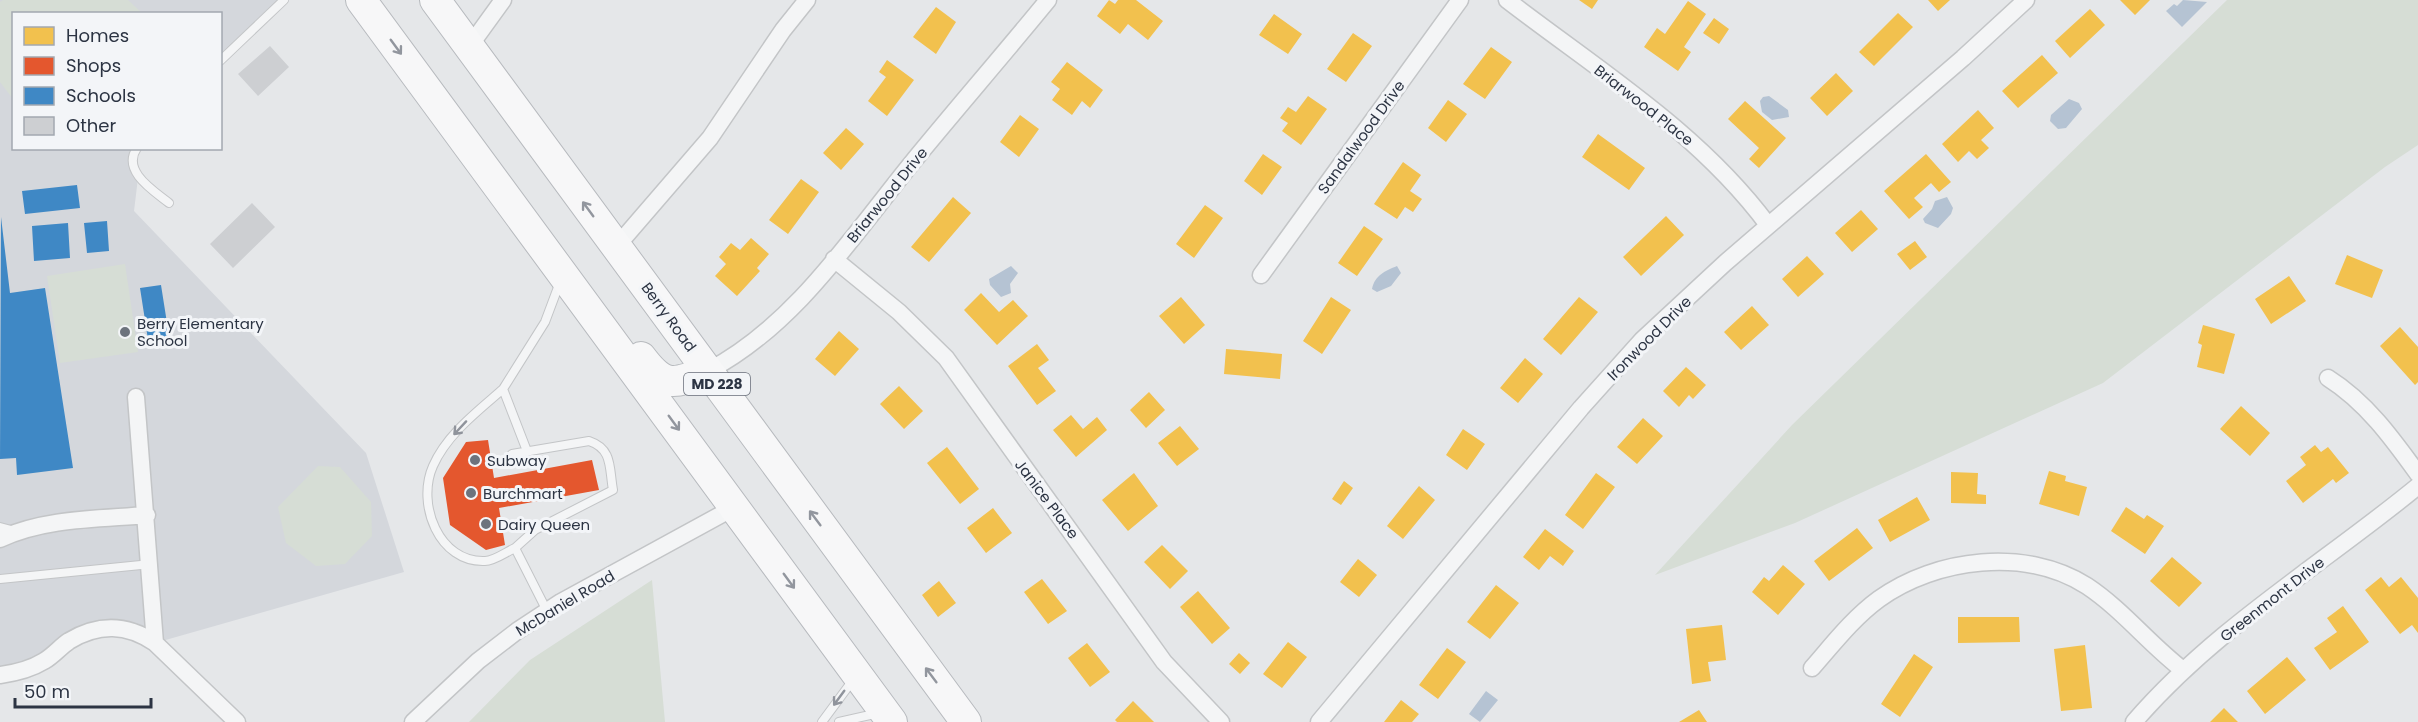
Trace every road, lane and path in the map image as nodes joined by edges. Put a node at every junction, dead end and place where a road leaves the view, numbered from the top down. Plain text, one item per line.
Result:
1 (284, 0) edge
2 (361, 0) edge
3 (435, 0) edge
4 (503, 0) edge
5 (807, 0) edge
6 (1048, 0) edge
7 (1460, 0) edge
8 (1507, 0) edge
9 (2026, 0) edge
10 (469, 47) junction
11 (222, 59) edge
12 (471, 148) junction
13 (137, 150) edge
14 (169, 203) dead end
15 (1768, 225) junction
16 (616, 247) junction
17 (834, 259) junction
18 (563, 274) junction
19 (1261, 275) dead end
20 (708, 371) junction
21 (2328, 378) dead end
22 (503, 389) junction
23 (136, 397) dead end
24 (527, 452) junction
25 (512, 454) dead end
26 (2418, 474) edge
27 (2418, 486) edge
28 (735, 507) junction
29 (147, 515) junction
30 (0, 528) edge
31 (18, 532) junction
32 (0, 539) edge
33 (514, 549) junction
34 (151, 564) junction
35 (0, 579) edge
36 (548, 610) junction
37 (155, 643) junction
38 (1812, 668) dead end
39 (2183, 670) junction
40 (857, 674) junction
41 (0, 675) edge
42 (888, 717) edge
43 (237, 722) edge
44 (413, 722) edge
45 (822, 722) edge
46 (839, 722) edge
47 (966, 722) edge
48 (1221, 722) edge
49 (1319, 722) edge
50 (2134, 722) edge

1 - 11 lane
2 -> 12 highway
3 - 10 highway, Berry Road / MD 228
4 - 10 street
5 - 16 street
6 - 17 street, Briarwood Drive
7 - 19 street, Sandalwood Drive
8 - 15 street, Briarwood Place
9 - 15 street, Ironwood Drive
16 -> 10 highway, Berry Road / MD 228
12 - 18 highway
12 - 20 highway
13 - 14 lane
15 - 49 street, Ironwood Drive
16 - 20 highway, Berry Road / MD 228
17 - 20 street, Briarwood Drive
17 - 48 street, Janice Place
18 - 22 lane
18 -> 28 highway
47 -> 20 highway, Berry Road / MD 228
21 - 26 street
22 - 24 lane
22 -> 33 lane
23 - 29 street
24 - 25 lane
24 - 33 lane
27 - 39 street, Greenmont Drive
28 - 36 street, McDaniel Road
28 -> 40 highway
29 - 31 street
29 - 34 street
30 - 31 lane
31 - 32 street
33 - 36 lane
34 - 35 lane
34 - 37 street
36 - 44 street, McDaniel Road
37 - 41 street
37 - 43 street
38 - 39 street
39 - 50 street, Greenmont Drive
40 - 42 highway
40 -> 45 lane
42 - 46 lane

